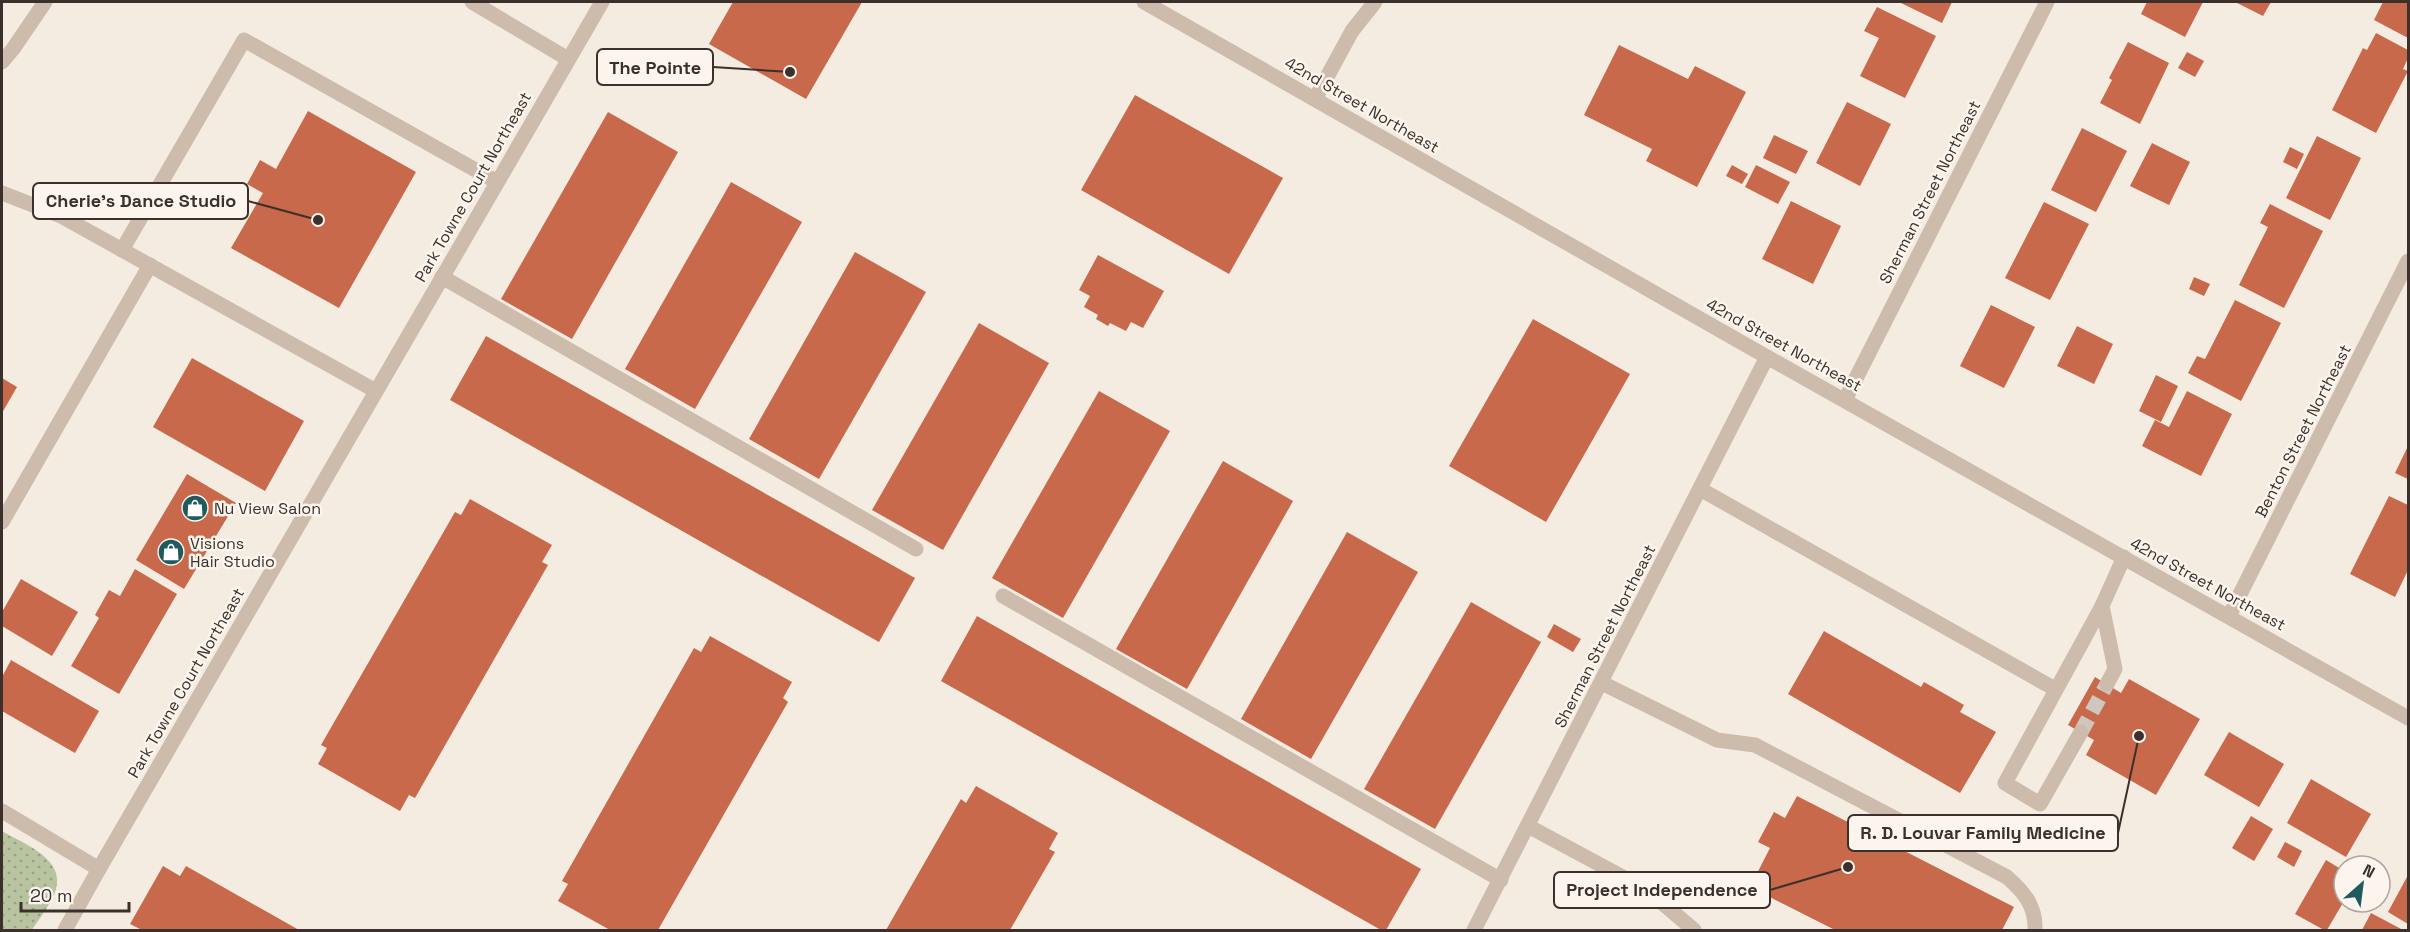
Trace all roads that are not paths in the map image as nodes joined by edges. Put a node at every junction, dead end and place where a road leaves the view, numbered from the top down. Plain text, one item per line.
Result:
1 (45, 2) edge
2 (472, 2) edge
3 (602, 2) edge
4 (1144, 2) edge
5 (1376, 2) edge
6 (2047, 2) edge
7 (568, 59) junction
8 (2, 62) edge
9 (1315, 99) junction
10 (497, 182) junction
11 (2, 193) edge
12 (122, 250) junction
13 (2409, 261) edge
14 (150, 265) junction
15 (442, 277) junction
16 (1767, 357) junction
17 (376, 391) junction
18 (1845, 400) junction
19 (1700, 489) junction
20 (2, 522) edge
21 (916, 549) dead end
22 (2124, 557) junction
23 (1003, 596) dead end
24 (2102, 606) junction
25 (2229, 616) junction
26 (1602, 683) junction
27 (2107, 684) tunnel mouth
28 (2055, 689) junction
29 (2409, 718) edge
30 (2081, 732) tunnel mouth
31 (2, 811) edge
32 (1528, 826) junction
33 (99, 868) junction
34 (1501, 880) junction
35 (65, 930) edge
36 (1474, 930) edge
37 (1694, 930) edge
38 (2035, 930) edge

1 - 8 street
2 - 7 street
3 - 7 street, Park Towne Court Northeast
4 - 9 street, 42nd Street Northeast
5 - 9 street
6 - 18 street, Sherman Street Northeast
7 - 10 street, Park Towne Court Northeast
9 - 16 street, 42nd Street Northeast
10 - 12 street
10 - 15 street, Park Towne Court Northeast
11 - 12 street
12 - 14 street
13 - 25 street, Benton Street Northeast
14 - 17 street
14 - 20 street
15 - 17 street, Park Towne Court Northeast
15 - 21 street
16 - 18 street, 42nd Street Northeast
16 - 19 street, Sherman Street Northeast
17 - 33 street, Park Towne Court Northeast
18 - 22 street, 42nd Street Northeast
19 - 26 street, Sherman Street Northeast
19 - 28 street
22 - 24 street
22 - 25 street, 42nd Street Northeast
23 - 34 street
24 - 27 street
24 - 28 street
25 - 29 street, 42nd Street Northeast
26 - 32 street, Sherman Street Northeast
26 - 38 street
28 - 30 street
31 - 33 street
32 - 34 street, Sherman Street Northeast
32 - 37 street
33 - 35 street, Park Towne Court Northeast
34 - 36 street, Sherman Street Northeast

